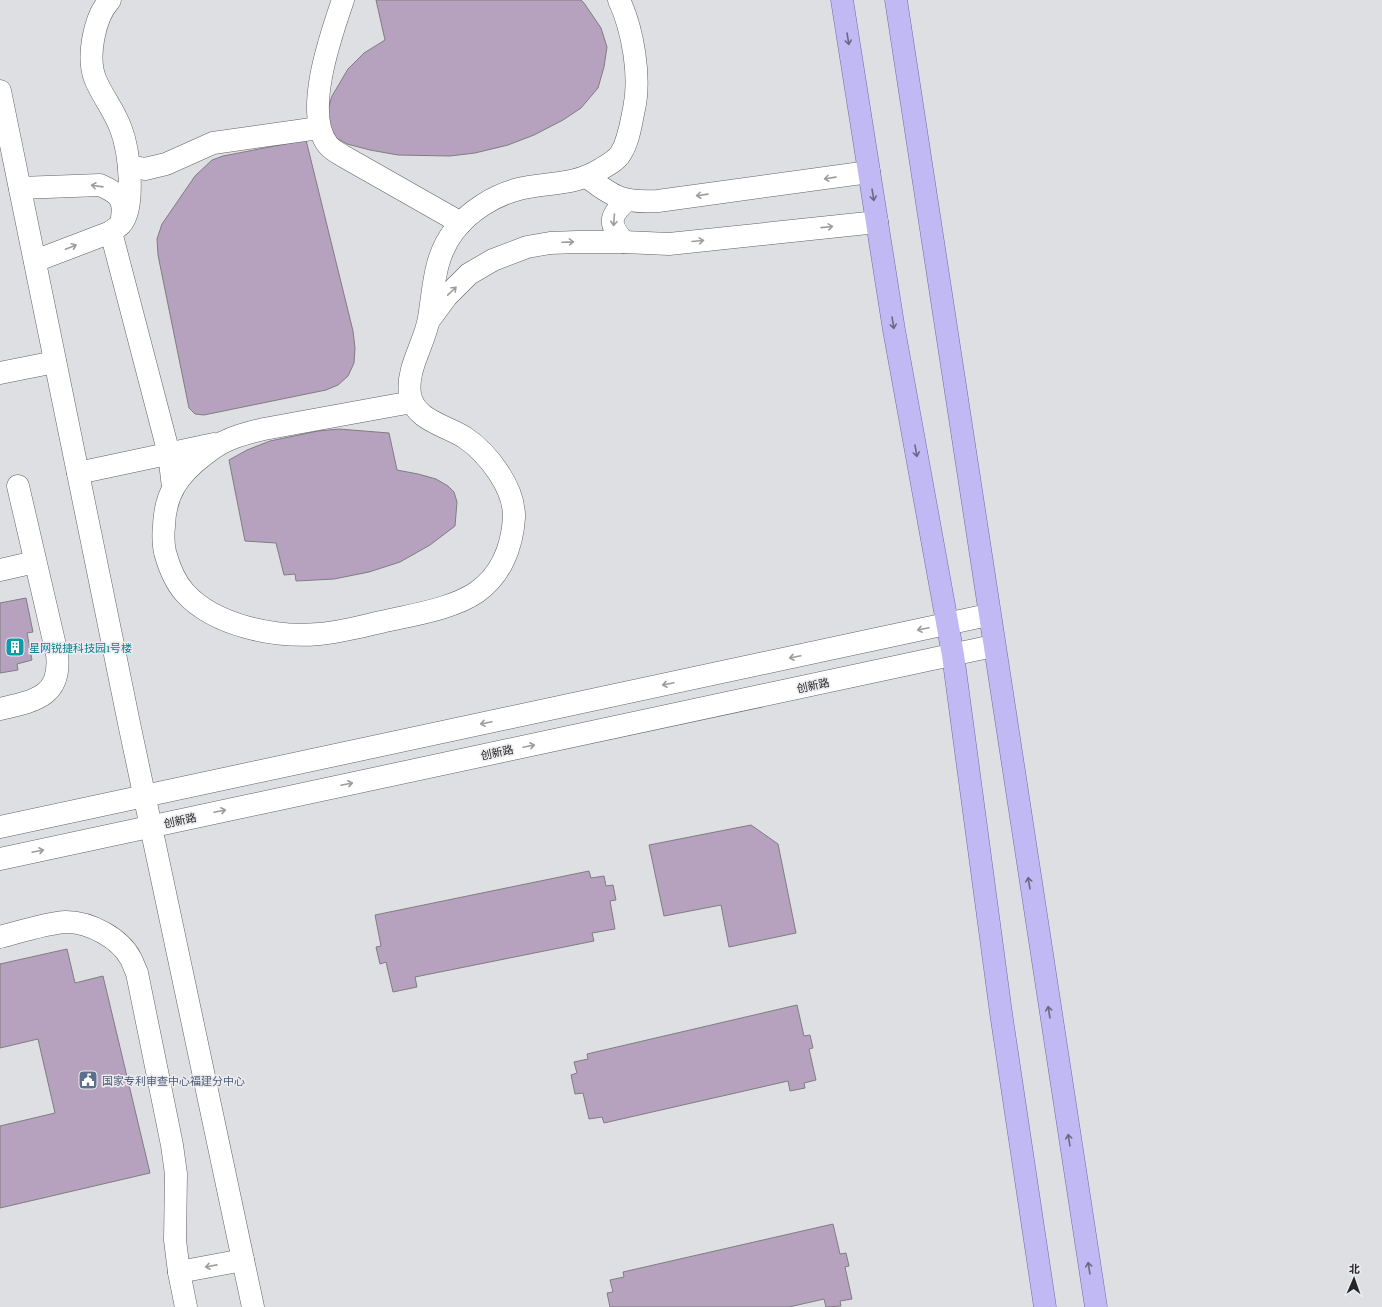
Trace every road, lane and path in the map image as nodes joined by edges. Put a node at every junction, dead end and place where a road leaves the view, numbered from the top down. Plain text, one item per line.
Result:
1 (110, 0) edge
2 (342, 0) edge
3 (620, 0) edge
4 (842, 0) edge
5 (896, 0) edge
6 (0, 92) edge
7 (319, 128) junction
8 (129, 166) junction
9 (869, 172) junction
10 (587, 177) junction
11 (20, 188) junction
12 (627, 200) junction
13 (461, 222) junction
14 (877, 222) junction
15 (116, 228) junction
16 (624, 242) junction
17 (35, 261) junction
18 (428, 322) junction
19 (55, 362) junction
20 (0, 373) edge
21 (412, 402) junction
22 (223, 442) junction
23 (169, 454) junction
24 (78, 473) junction
25 (18, 486) dead end
26 (173, 487) junction
27 (35, 562) junction
28 (0, 570) edge
29 (988, 615) junction
30 (947, 624) junction
31 (993, 646) junction
32 (953, 655) junction
33 (0, 708) edge
34 (145, 796) junction
35 (151, 826) junction
36 (0, 827) edge
37 (0, 859) edge
38 (0, 937) edge
39 (243, 1260) junction
40 (179, 1272) junction
41 (186, 1307) edge
42 (253, 1307) edge
43 (1044, 1307) edge
44 (1096, 1307) edge

1 - 8 street
2 - 7 street
3 - 10 street
4 -> 9 main road
5 - 29 main road
6 - 11 street
7 - 8 street
7 - 13 street
8 - 15 street
9 -> 12 street
9 -> 14 main road
10 - 12 street
10 - 13 street
15 -> 11 street
11 - 17 street
12 -> 16 street
13 - 18 street
16 -> 14 street
14 -> 30 main road
17 -> 15 street
15 - 23 street
18 -> 16 street
17 - 19 street
18 - 21 street
19 - 20 street
19 - 24 street
21 - 22 street
21 - 26 street
22 - 23 street
22 - 26 street
23 - 24 street
23 - 26 street
24 - 34 street
25 - 27 street
27 - 28 street
27 - 33 street
29 - 30 street
29 - 31 main road
30 - 32 main road
30 -> 34 street
31 - 32 street, 创新路
44 -> 31 main road
35 -> 32 street, 创新路
32 - 43 main road
34 - 35 street
34 - 36 street
37 -> 35 street, 创新路
35 - 39 street
38 - 40 street
39 -> 40 street
39 - 42 street
40 - 41 street

